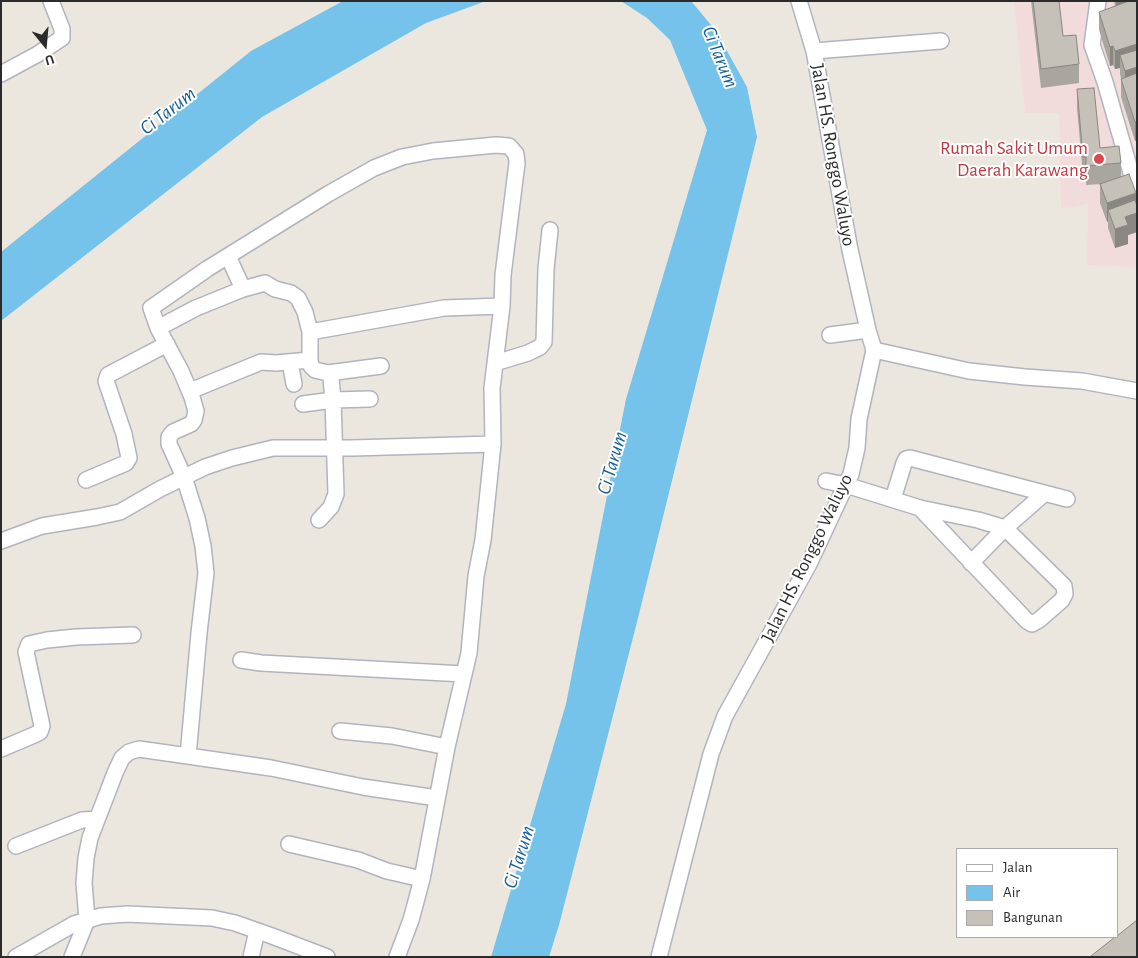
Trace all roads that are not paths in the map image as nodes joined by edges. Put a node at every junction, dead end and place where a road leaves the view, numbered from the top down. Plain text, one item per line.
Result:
1 (51, 1) edge
2 (798, 1) edge
3 (1098, 1) edge
4 (941, 41) dead end
5 (814, 51) junction
6 (1, 74) edge
7 (1137, 194) edge
8 (550, 230) dead end
9 (228, 256) junction
10 (243, 289) junction
11 (502, 306) junction
12 (158, 328) junction
13 (868, 330) junction
14 (310, 332) junction
15 (830, 335) dead end
16 (167, 344) junction
17 (874, 350) junction
18 (310, 360) junction
19 (290, 362) junction
20 (495, 363) junction
21 (381, 366) dead end
22 (328, 373) junction
23 (294, 384) dead end
24 (190, 391) junction
25 (1137, 391) edge
26 (370, 399) dead end
27 (333, 400) junction
28 (303, 404) dead end
29 (493, 444) junction
30 (336, 447) junction
31 (184, 477) junction
32 (86, 480) dead end
33 (826, 481) dead end
34 (846, 485) junction
35 (1045, 493) junction
36 (893, 499) junction
37 (1067, 499) dead end
38 (920, 508) junction
39 (319, 520) dead end
40 (1006, 528) junction
41 (1, 540) edge
42 (971, 563) junction
43 (133, 635) dead end
44 (241, 660) dead end
45 (464, 674) junction
46 (340, 731) dead end
47 (447, 747) junction
48 (1, 749) edge
49 (188, 756) junction
50 (437, 798) junction
51 (97, 819) junction
52 (289, 844) dead end
53 (16, 846) dead end
54 (422, 879) junction
55 (87, 920) junction
56 (257, 931) junction
57 (16, 957) edge
58 (72, 957) edge
59 (251, 957) edge
60 (327, 957) edge
61 (397, 957) edge
62 (659, 957) edge

1 - 6 street
2 - 5 street, Jalan HS. Ronggo Waluyo
3 - 7 street
4 - 5 street
5 - 13 street, Jalan HS. Ronggo Waluyo
8 - 20 street
9 - 10 street
9 - 11 street
9 - 12 street
10 - 12 street
10 - 14 street
11 - 14 street
11 - 20 street
12 - 16 street
13 - 15 street
13 - 17 street, Jalan HS. Ronggo Waluyo
14 - 18 street
16 - 24 street
16 - 32 street
17 - 25 street
17 - 34 street, Jalan HS. Ronggo Waluyo
18 - 19 street
18 - 22 street
19 - 23 street
19 - 24 street
20 - 29 street
21 - 22 street
22 - 27 street
24 - 31 street
26 - 27 street
27 - 28 street
27 - 30 street
29 - 30 street
29 - 45 street
30 - 31 street
30 - 39 street
31 - 41 street
31 - 49 street
33 - 34 street
34 - 36 street
34 - 62 street, Jalan HS. Ronggo Waluyo
35 - 36 street
35 - 37 street
35 - 40 street
36 - 38 street
38 - 40 street
38 - 42 street
40 - 42 street
40 - 42 street
43 - 48 street
44 - 45 street
45 - 47 street
46 - 47 street
47 - 50 street
49 - 50 street
49 - 51 street
50 - 54 street
51 - 53 street
51 - 55 street
52 - 54 street
54 - 61 street
55 - 56 street
55 - 57 street
55 - 58 street
56 - 59 street
56 - 60 street

